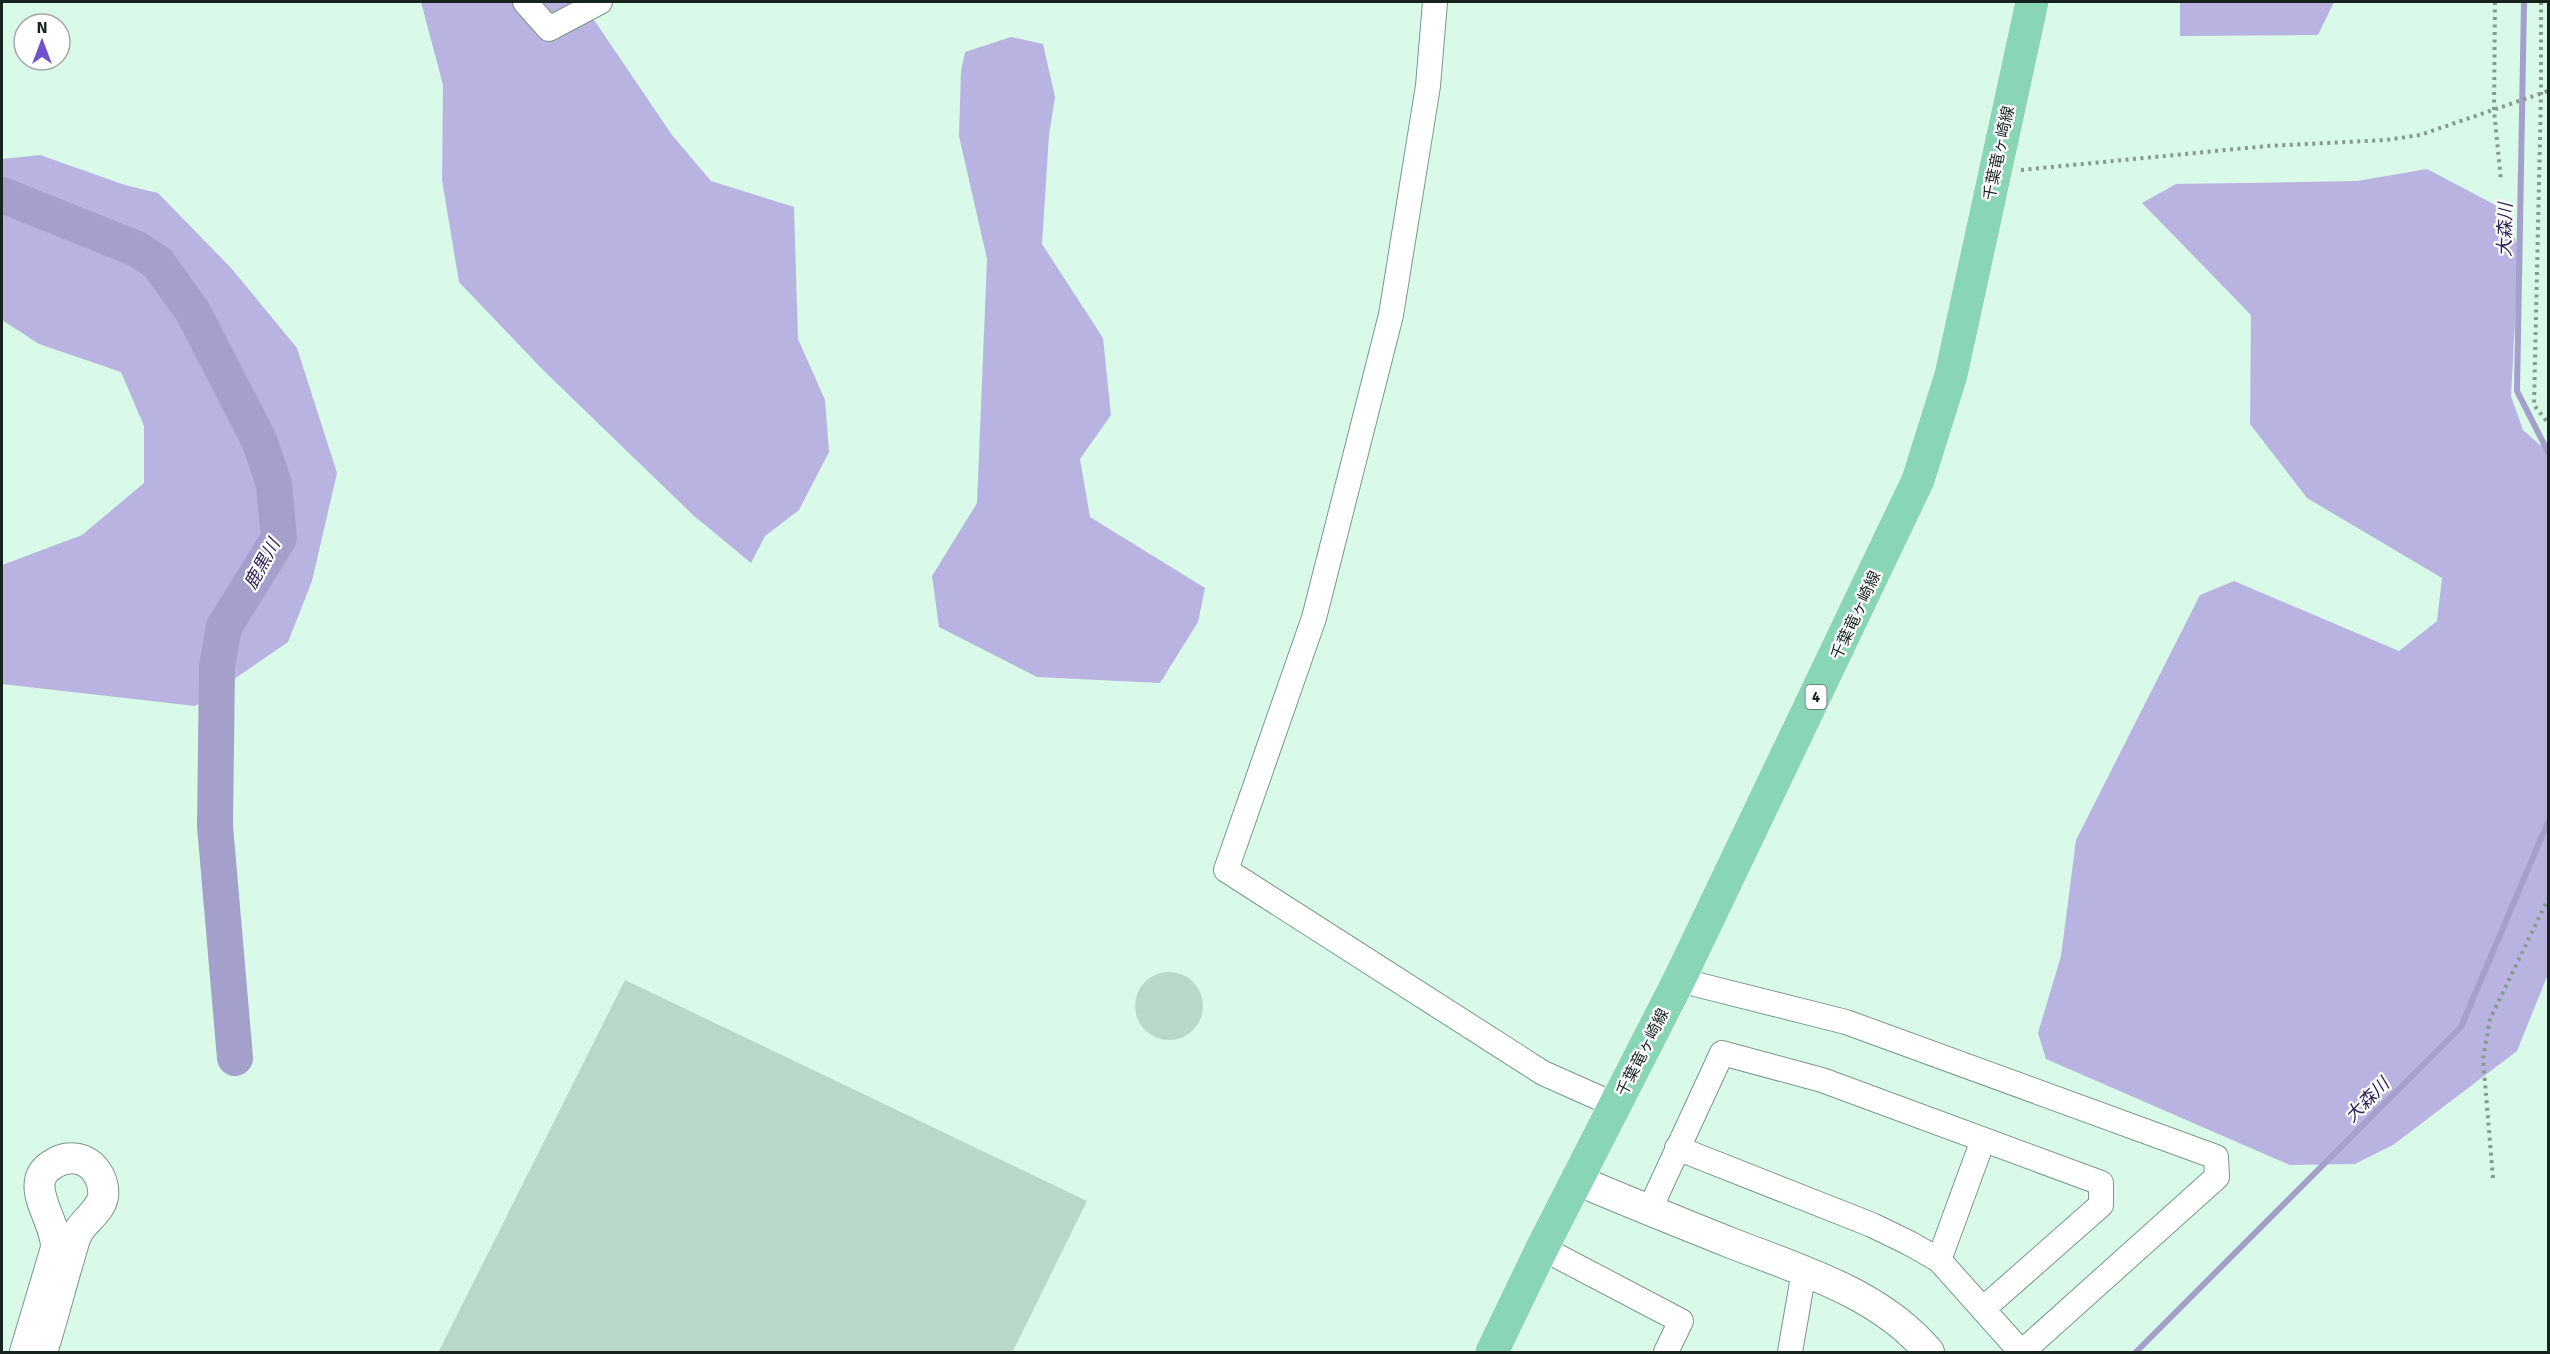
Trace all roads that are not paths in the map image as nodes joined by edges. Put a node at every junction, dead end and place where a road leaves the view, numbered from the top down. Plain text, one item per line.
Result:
1 (525, 2) edge
2 (600, 2) edge
3 (1435, 2) edge
4 (2032, 2) edge
5 (1679, 980) junction
6 (1615, 1105) junction
7 (1983, 1140) junction
8 (1677, 1148) junction
9 (1577, 1180) junction
10 (1649, 1210) junction
11 (1542, 1248) junction
12 (1939, 1260) junction
13 (1804, 1271) junction
14 (1983, 1309) junction
15 (26, 1353) edge
16 (42, 1353) edge
17 (1492, 1353) edge
18 (1666, 1353) edge
19 (1790, 1353) edge
20 (1929, 1353) edge
21 (2022, 1353) edge

1 - 2 street
3 - 6 street
4 - 5 main road, 千葉竜ヶ崎線 / 4
5 - 6 main road, 千葉竜ヶ崎線 / 4
5 - 21 street
6 - 9 main road, 千葉竜ヶ崎線 / 4
7 - 8 street
7 - 12 street
7 - 14 street
8 - 10 street
8 - 12 street
9 - 10 street
9 - 11 main road, 千葉竜ヶ崎線 / 4
10 - 13 street
11 - 17 main road, 千葉竜ヶ崎線 / 4
11 - 18 street
12 - 14 street
13 - 19 street
13 - 20 street
14 - 21 street
15 - 16 street

